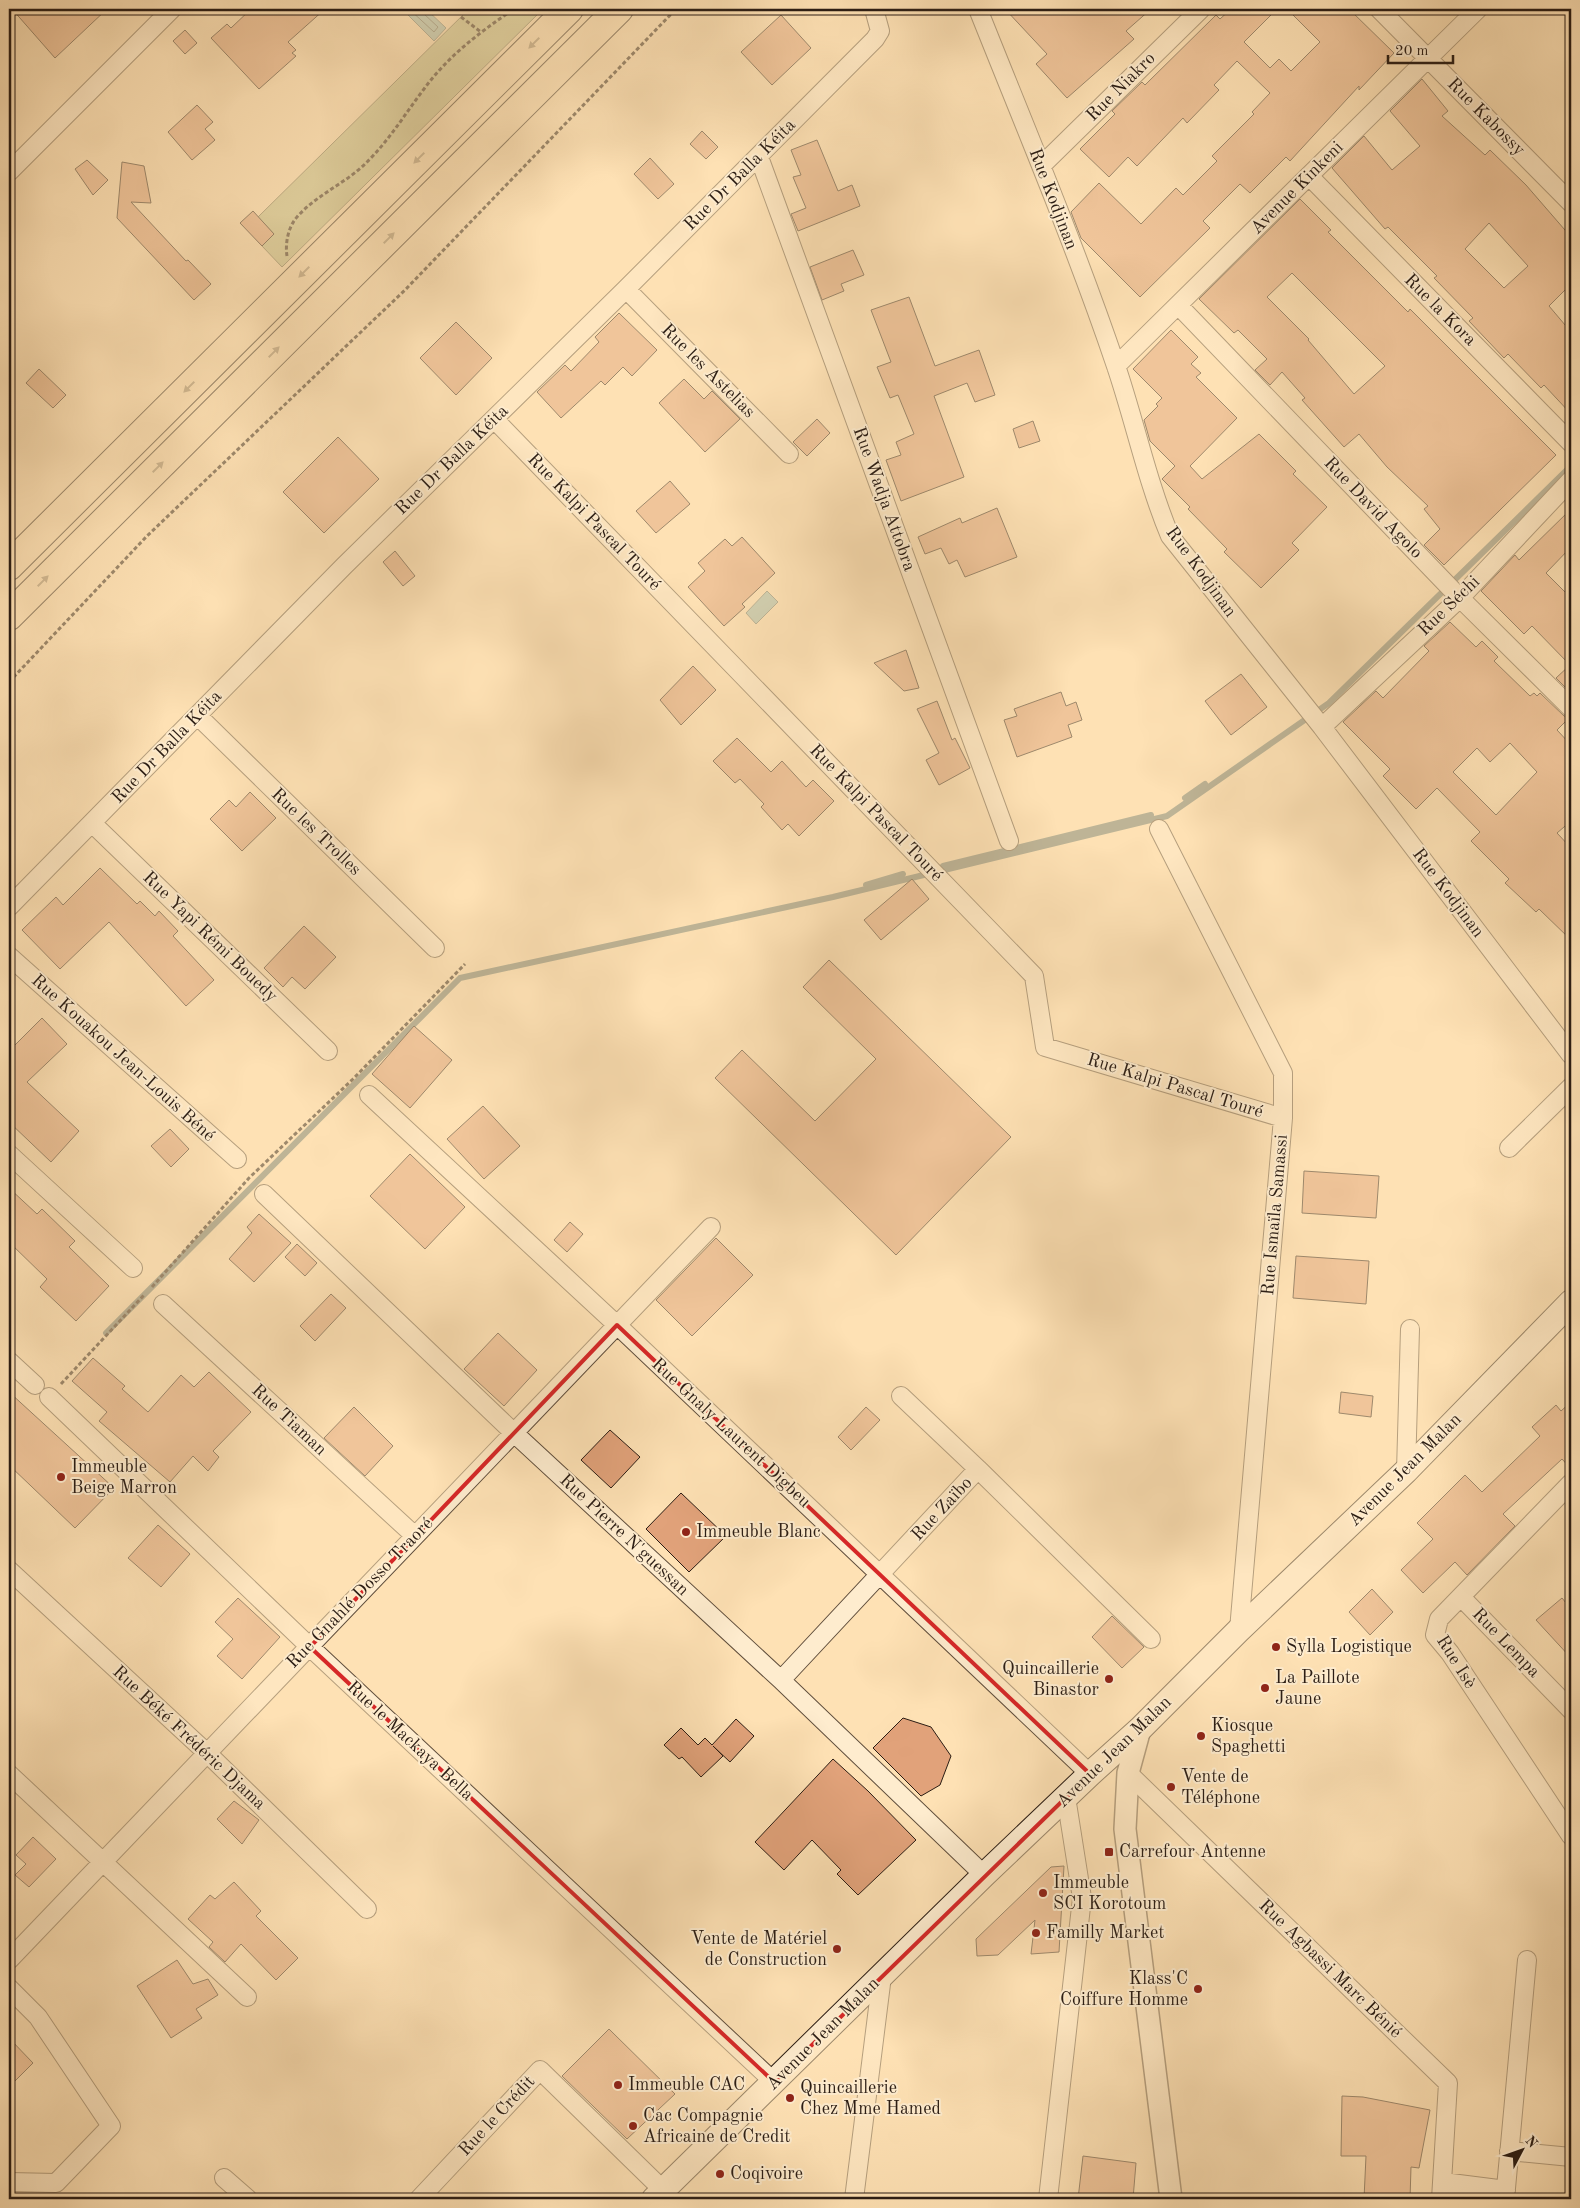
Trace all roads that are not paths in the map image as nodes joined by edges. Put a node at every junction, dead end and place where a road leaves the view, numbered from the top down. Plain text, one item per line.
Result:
1 (172, 9) edge
2 (569, 9) edge
3 (619, 9) edge
4 (874, 9) edge
5 (978, 9) edge
6 (1201, 9) edge
7 (1380, 9) edge
8 (1478, 9) edge
9 (1428, 58) junction
10 (759, 157) junction
11 (1041, 166) junction
12 (9, 172) edge
13 (1308, 176) junction
14 (1571, 203) edge
15 (626, 289) junction
16 (1178, 305) junction
17 (1116, 366) junction
18 (494, 419) junction
19 (1571, 443) edge
20 (789, 454) dead end
21 (1571, 480) edge
22 (9, 566) edge
23 (1460, 598) junction
24 (9, 616) edge
25 (1571, 708) edge
26 (198, 716) junction
27 (1322, 727) junction
28 (92, 824) junction
29 (1158, 829) dead end
30 (1009, 841) dead end
31 (9, 907) edge
32 (435, 948) dead end
33 (9, 956) edge
34 (328, 1051) dead end
35 (1571, 1056) edge
36 (1571, 1087) edge
37 (369, 1094) dead end
38 (1283, 1118) junction
39 (1509, 1148) dead end
40 (9, 1154) edge
41 (237, 1159) dead end
42 (264, 1194) dead end
43 (712, 1226) dead end
44 (133, 1268) dead end
45 (1571, 1302) edge
46 (163, 1304) dead end
47 (617, 1325) junction
48 (1410, 1329) dead end
49 (9, 1360) edge
50 (35, 1385) dead end
51 (902, 1396) dead end
52 (49, 1397) road end
53 (514, 1433) junction
54 (978, 1469) junction
55 (1406, 1471) junction
56 (1571, 1483) edge
57 (415, 1536) junction
58 (9, 1570) edge
59 (881, 1575) junction
60 (1461, 1597) junction
61 (1239, 1630) junction
62 (1152, 1638) dead end
63 (310, 1647) junction
64 (781, 1680) junction
65 (1571, 1710) edge
66 (1140, 1729) junction
67 (207, 1753) junction
68 (1128, 1773) junction
69 (9, 1774) edge
70 (1090, 1774) junction
71 (1066, 1797) junction
72 (1571, 1836) edge
73 (102, 1862) junction
74 (984, 1875) junction
75 (368, 1909) dead end
76 (9, 1960) edge
77 (1527, 1960) dead end
78 (882, 1976) junction
79 (9, 1988) edge
80 (247, 1997) dead end
81 (774, 2082) junction
82 (1509, 2151) junction
83 (1571, 2156) edge
84 (224, 2178) dead end
85 (9, 2182) edge
86 (1442, 2191) edge
87 (1505, 2194) edge
88 (658, 2195) edge
89 (248, 2199) edge
90 (419, 2199) edge
91 (854, 2199) edge
92 (1048, 2199) edge
93 (1171, 2199) edge

1 - 12 street
2 -> 22 highway
24 -> 3 highway
4 - 10 street, Rue Dr Balla Kéita
5 - 11 street, Rue Kodjinan
6 - 11 street, Rue Niakro
7 - 9 street, Rue Kabossy
8 - 9 street, Avenue Kinkeni
9 - 13 street, Avenue Kinkeni
9 - 14 street, Rue Kabossy
10 - 15 street, Rue Dr Balla Kéita
10 - 30 street, Rue Wadja Attobra
11 - 17 street, Rue Kodjinan
13 - 16 street, Avenue Kinkeni
13 - 19 street, Rue la Kora
15 - 18 street, Rue Dr Balla Kéita
15 - 20 street, Rue les Astelias
16 - 17 street, Avenue Kinkeni
16 - 23 street, Rue David Agolo
17 - 27 street, Rue Kodjinan
18 - 26 street, Rue Dr Balla Kéita
18 - 38 street, Rue Kalpi Pascal Touré
21 - 23 street, Rue Séchi
23 - 25 street, Rue David Agolo
23 - 27 street, Rue Séchi
26 - 28 street, Rue Dr Balla Kéita
26 - 32 street, Rue les Trolles
27 - 35 street, Rue Kodjinan
28 - 31 street, Rue Dr Balla Kéita
28 - 34 street, Rue Yapi Rémi Bouedy
29 - 38 street, Rue Ismaïla Samassi
33 - 41 street, Rue Kouakou Jean-Louis Béné
36 - 39 street
37 - 47 street, Rue Gnaly Laurent Digbeu
38 - 61 street, Rue Ismaïla Samassi
40 - 44 street
42 - 53 street, Rue Pierre N'guessan
43 - 47 street, Rue Gnahlé Dosso Traoré
45 - 55 main road, Avenue Jean Malan
46 - 57 street, Rue Tiaman
47 - 53 street, Rue Gnahlé Dosso Traoré
47 - 59 street, Rue Gnaly Laurent Digbeu
48 - 55 street
49 - 50 street
51 - 54 street
52 - 63 street, Rue le Mackaya Bella
53 - 57 street, Rue Gnahlé Dosso Traoré
53 - 64 street, Rue Pierre N'guessan
54 - 59 street, Rue Zaïbo
54 - 62 street, Rue Zaïbo
55 - 61 main road, Avenue Jean Malan
56 - 60 street, Rue Isè
57 - 63 street, Rue Gnahlé Dosso Traoré
58 - 67 street, Rue Béké Frédéric Djama
59 - 64 street, Rue Zaïbo
59 - 70 street, Rue Gnaly Laurent Digbeu
60 - 65 street, Rue Lempa
60 - 72 street, Rue Isè
61 - 66 main road, Avenue Jean Malan
63 - 67 street, Rue Gnahlé Dosso Traoré
63 - 81 street, Rue le Mackaya Bella
64 - 74 street, Rue Pierre N'guessan
66 - 68 street
66 - 70 main road, Avenue Jean Malan
67 - 73 street, Rue Gnahlé Dosso Traoré
67 - 75 street, Rue Béké Frédéric Djama
68 - 86 street, Rue Agbassi Marc Bénié
68 - 93 street
69 - 73 street
70 - 71 main road, Avenue Jean Malan
71 - 74 main road, Avenue Jean Malan
71 - 92 street
73 - 76 street, Rue Gnahlé Dosso Traoré
73 - 80 street
74 - 78 main road, Avenue Jean Malan
77 - 82 street
78 - 81 main road, Avenue Jean Malan
78 - 91 street
79 - 85 street
81 - 88 main road, Avenue Jean Malan
82 - 83 street
82 - 87 street
84 - 89 street
86 - 87 street
88 - 90 street, Rue le Crédit

